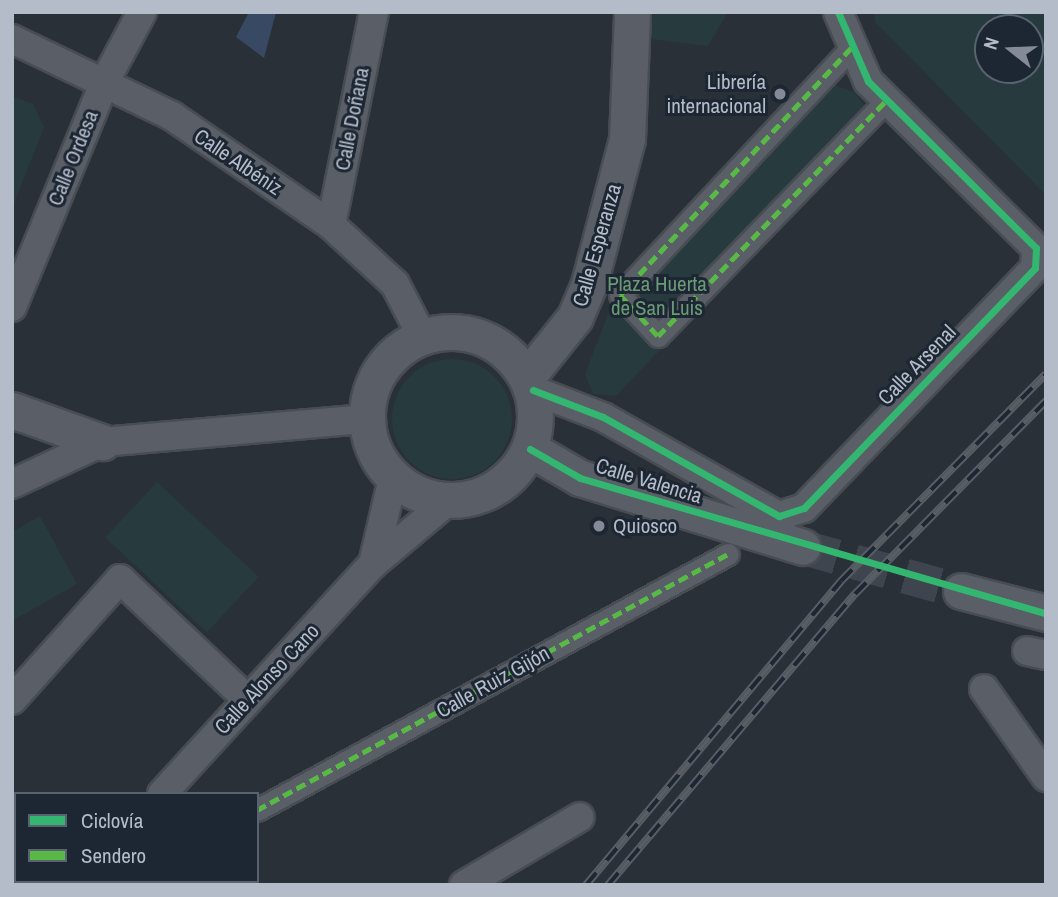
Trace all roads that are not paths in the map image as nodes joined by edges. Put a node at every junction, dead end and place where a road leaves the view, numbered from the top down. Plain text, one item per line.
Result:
1 (142, 12) edge
2 (374, 12) edge
3 (632, 12) edge
4 (838, 12) edge
5 (12, 38) edge
6 (851, 48) junction
7 (105, 81) junction
8 (887, 100) junction
9 (331, 226) junction
10 (12, 307) edge
11 (422, 336) junction
12 (530, 384) junction
13 (12, 410) edge
14 (366, 419) junction
15 (102, 442) junction
16 (530, 449) junction
17 (393, 478) junction
18 (12, 484) edge
19 (448, 502) junction
20 (803, 547) tunnel mouth
21 (728, 554) dead end
22 (373, 564) junction
23 (961, 591) tunnel mouth
24 (1046, 614) edge
25 (984, 689) dead end
26 (12, 700) edge
27 (248, 700) junction
28 (1046, 777) edge
29 (164, 792) edge
30 (259, 809) edge
31 (580, 817) dead end
32 (464, 885) edge

1 - 7 street, Calle Ordesa
2 - 9 street, Calle Doñana
3 - 12 street, Calle Esperanza
4 - 6 street, Calle Arsenal
5 - 7 street, Calle Albéniz
6 - 8 street, Calle Arsenal
6 - 8 street
7 - 9 street, Calle Albéniz
7 - 10 street, Calle Ordesa
8 - 12 street, Calle Arsenal
9 - 11 street, Calle Albéniz
11 - 12 street
11 - 14 street
12 - 16 street
13 - 15 street
14 - 15 street
14 - 17 street
15 - 18 street
16 - 19 street
16 - 20 street, Calle Valencia
17 - 19 street
17 - 22 street, Calle Alonso Cano
19 - 22 street, Calle Alonso Cano
21 - 30 street, Calle Ruiz Gijón
22 - 27 street, Calle Alonso Cano
23 - 24 street
25 - 28 street
26 - 27 street
27 - 29 street, Calle Alonso Cano
31 - 32 street

